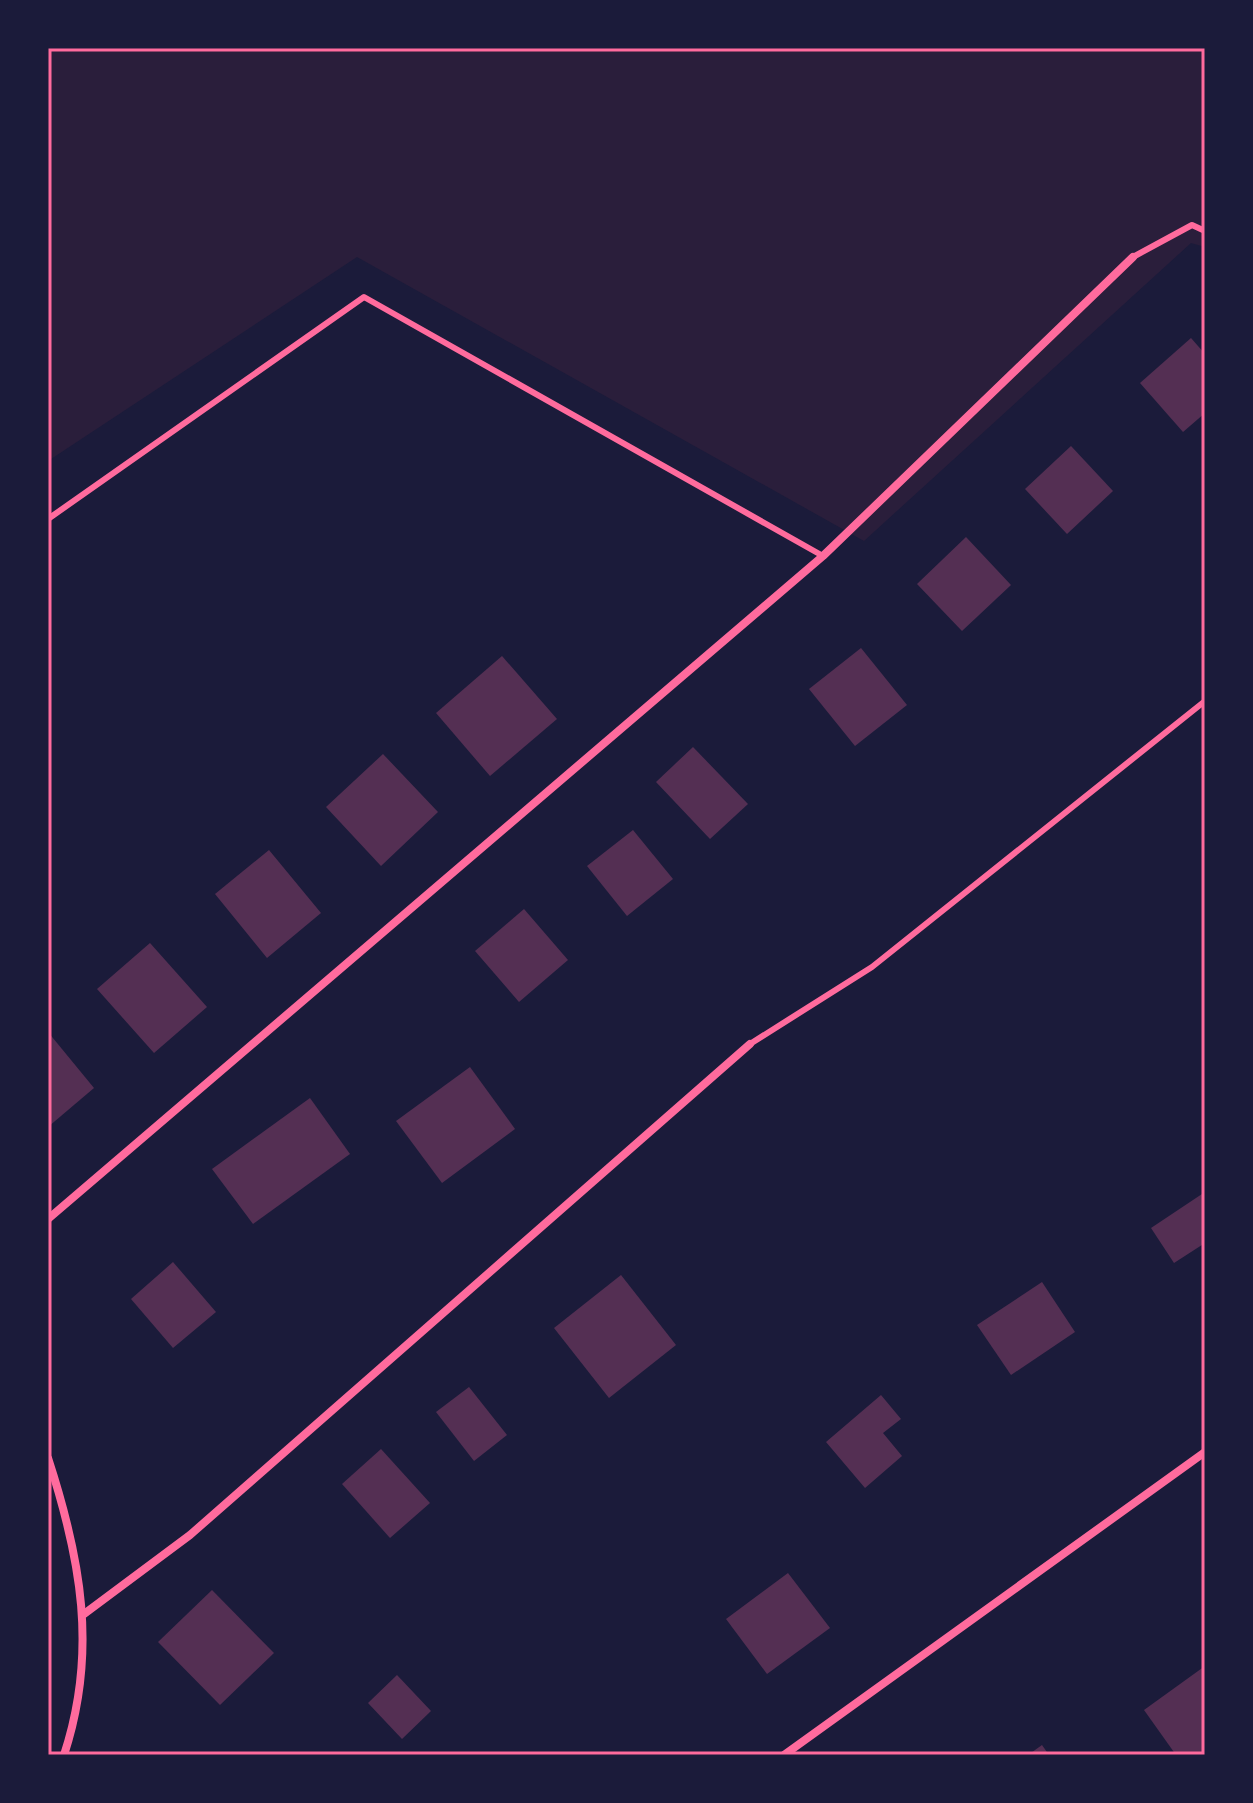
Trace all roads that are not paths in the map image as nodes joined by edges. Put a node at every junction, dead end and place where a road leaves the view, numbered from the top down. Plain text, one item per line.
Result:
1 (1205, 231) edge
2 (1133, 257) joint
3 (48, 519) edge
4 (823, 556) junction
5 (1205, 701) edge
6 (750, 1044) joint
7 (48, 1219) edge
8 (1205, 1452) edge
9 (48, 1458) edge
10 (84, 1614) junction
11 (64, 1755) edge
12 (784, 1755) edge

1 - 2 lane
2 - 4 street
3 - 4 lane
4 - 7 street
5 - 6 lane
6 - 10 street
8 - 12 street
9 - 10 street
10 - 11 street

